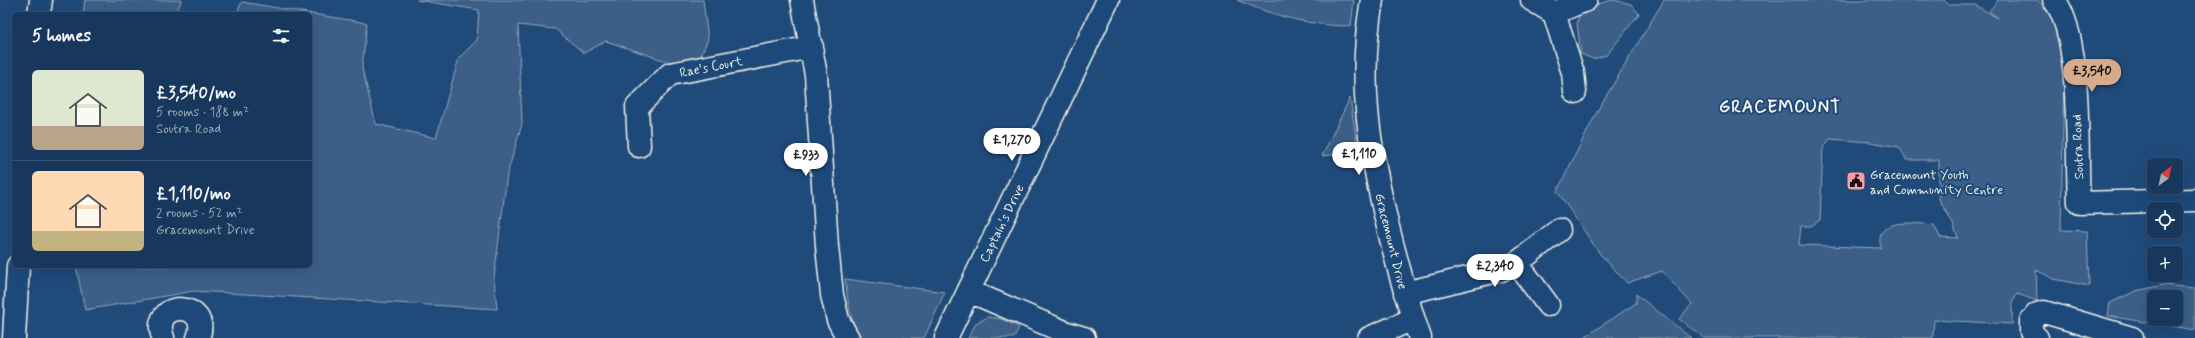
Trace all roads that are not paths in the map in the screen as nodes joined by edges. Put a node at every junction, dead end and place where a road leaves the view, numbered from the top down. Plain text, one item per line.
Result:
1 (41, 0) edge
2 (802, 0) edge
3 (1108, 0) edge
4 (1372, 0) edge
5 (1532, 0) edge
6 (1586, 0) edge
7 (2054, 0) edge
8 (38, 12) edge
9 (1554, 13) junction
10 (812, 47) junction
11 (1575, 92) dead end
12 (639, 146) dead end
13 (2195, 200) edge
14 (1559, 230) dead end
15 (1517, 263) junction
16 (18, 268) edge
17 (969, 291) junction
18 (1405, 294) junction
19 (1548, 305) dead end
20 (1417, 328) edge
21 (14, 338) edge
22 (163, 338) edge
23 (198, 338) edge
24 (848, 338) edge
25 (946, 338) edge
26 (1084, 338) edge
27 (1369, 338) edge
28 (2037, 338) edge
29 (2132, 338) edge

1 - 8 street
2 - 10 street
3 - 17 street, Captain's Drive
4 - 18 street, Gracemount Drive
5 - 9 street
6 - 9 street
7 - 13 street, Soutra Road
9 - 11 street
10 - 12 street, Rae's Court
10 - 24 street
14 - 15 street
15 - 18 street
15 - 19 street
16 - 21 street
17 - 25 street, Captain's Drive
17 - 26 street
18 - 20 street, Gracemount Drive
20 - 27 street
22 - 23 street
28 - 29 street

